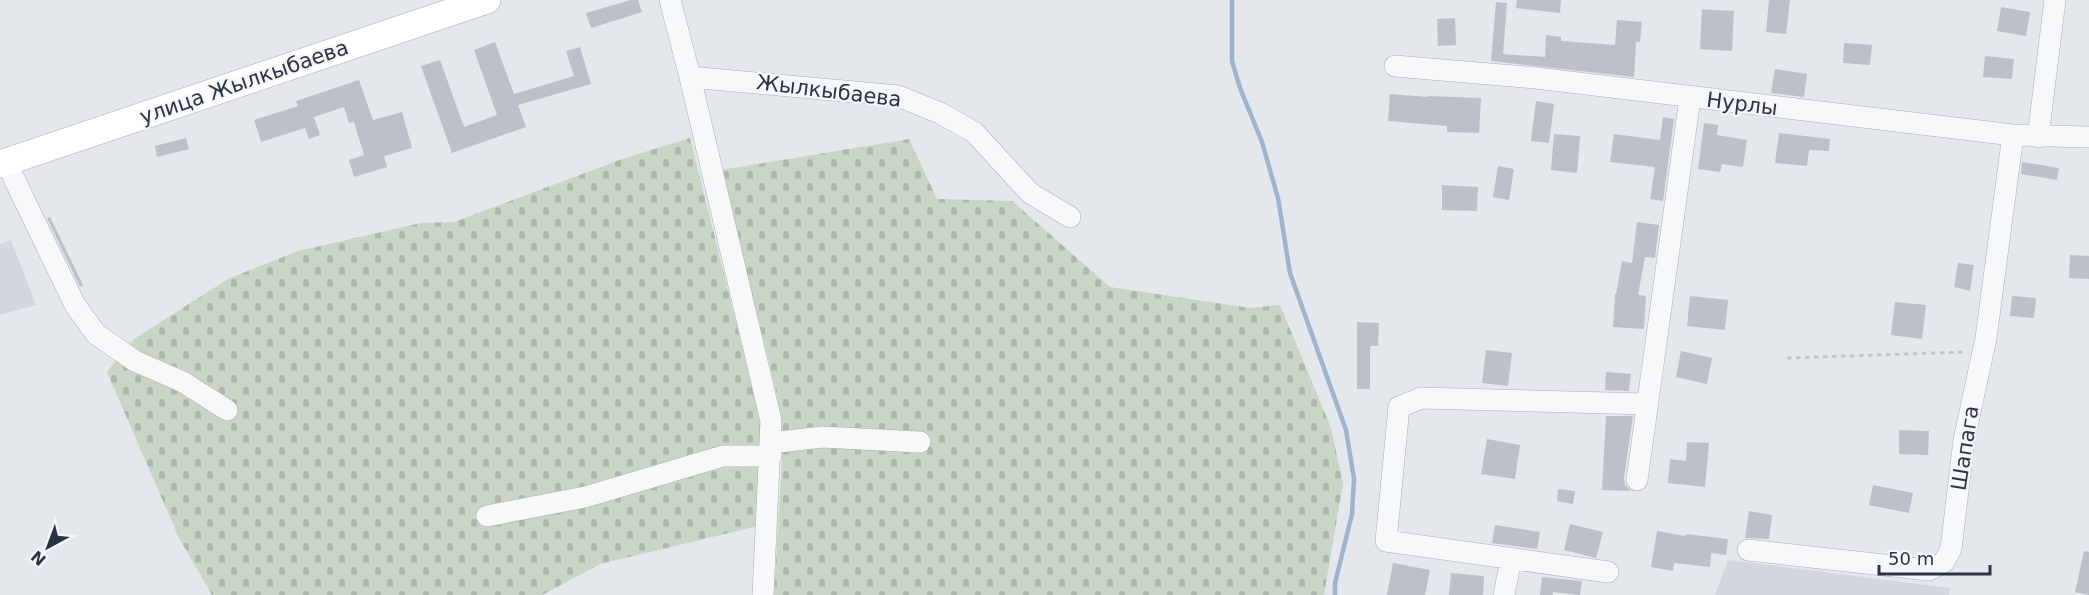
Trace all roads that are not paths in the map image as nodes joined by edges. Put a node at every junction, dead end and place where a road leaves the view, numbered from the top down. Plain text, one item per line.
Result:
1 (487, 0) edge
2 (670, 0) edge
3 (2055, 0) edge
4 (1395, 66) dead end
5 (690, 77) junction
6 (1690, 98) junction
7 (2013, 135) junction
8 (2038, 137) junction
9 (2089, 137) edge
10 (3, 163) edge
11 (1070, 217) dead end
12 (1647, 404) junction
13 (227, 410) dead end
14 (920, 442) dead end
15 (771, 450) junction
16 (1636, 480) dead end
17 (487, 516) dead end
18 (1748, 550) dead end
19 (1511, 559) junction
20 (1608, 572) dead end
21 (763, 595) edge
22 (1504, 595) edge

1 - 10 main road, улица Жылкыбаева
2 - 5 street
3 - 8 street
4 - 6 street, Нурлы
5 - 11 street, Жылкыбаева
5 - 15 street
6 - 7 street, Нурлы
6 - 12 street
7 - 8 street, Нурлы
7 - 18 street, Шапага
8 - 9 street, Нурлы
10 - 13 street
12 - 16 street
12 - 19 street
14 - 15 street
15 - 17 street
15 - 21 street
19 - 20 street
19 - 22 street

